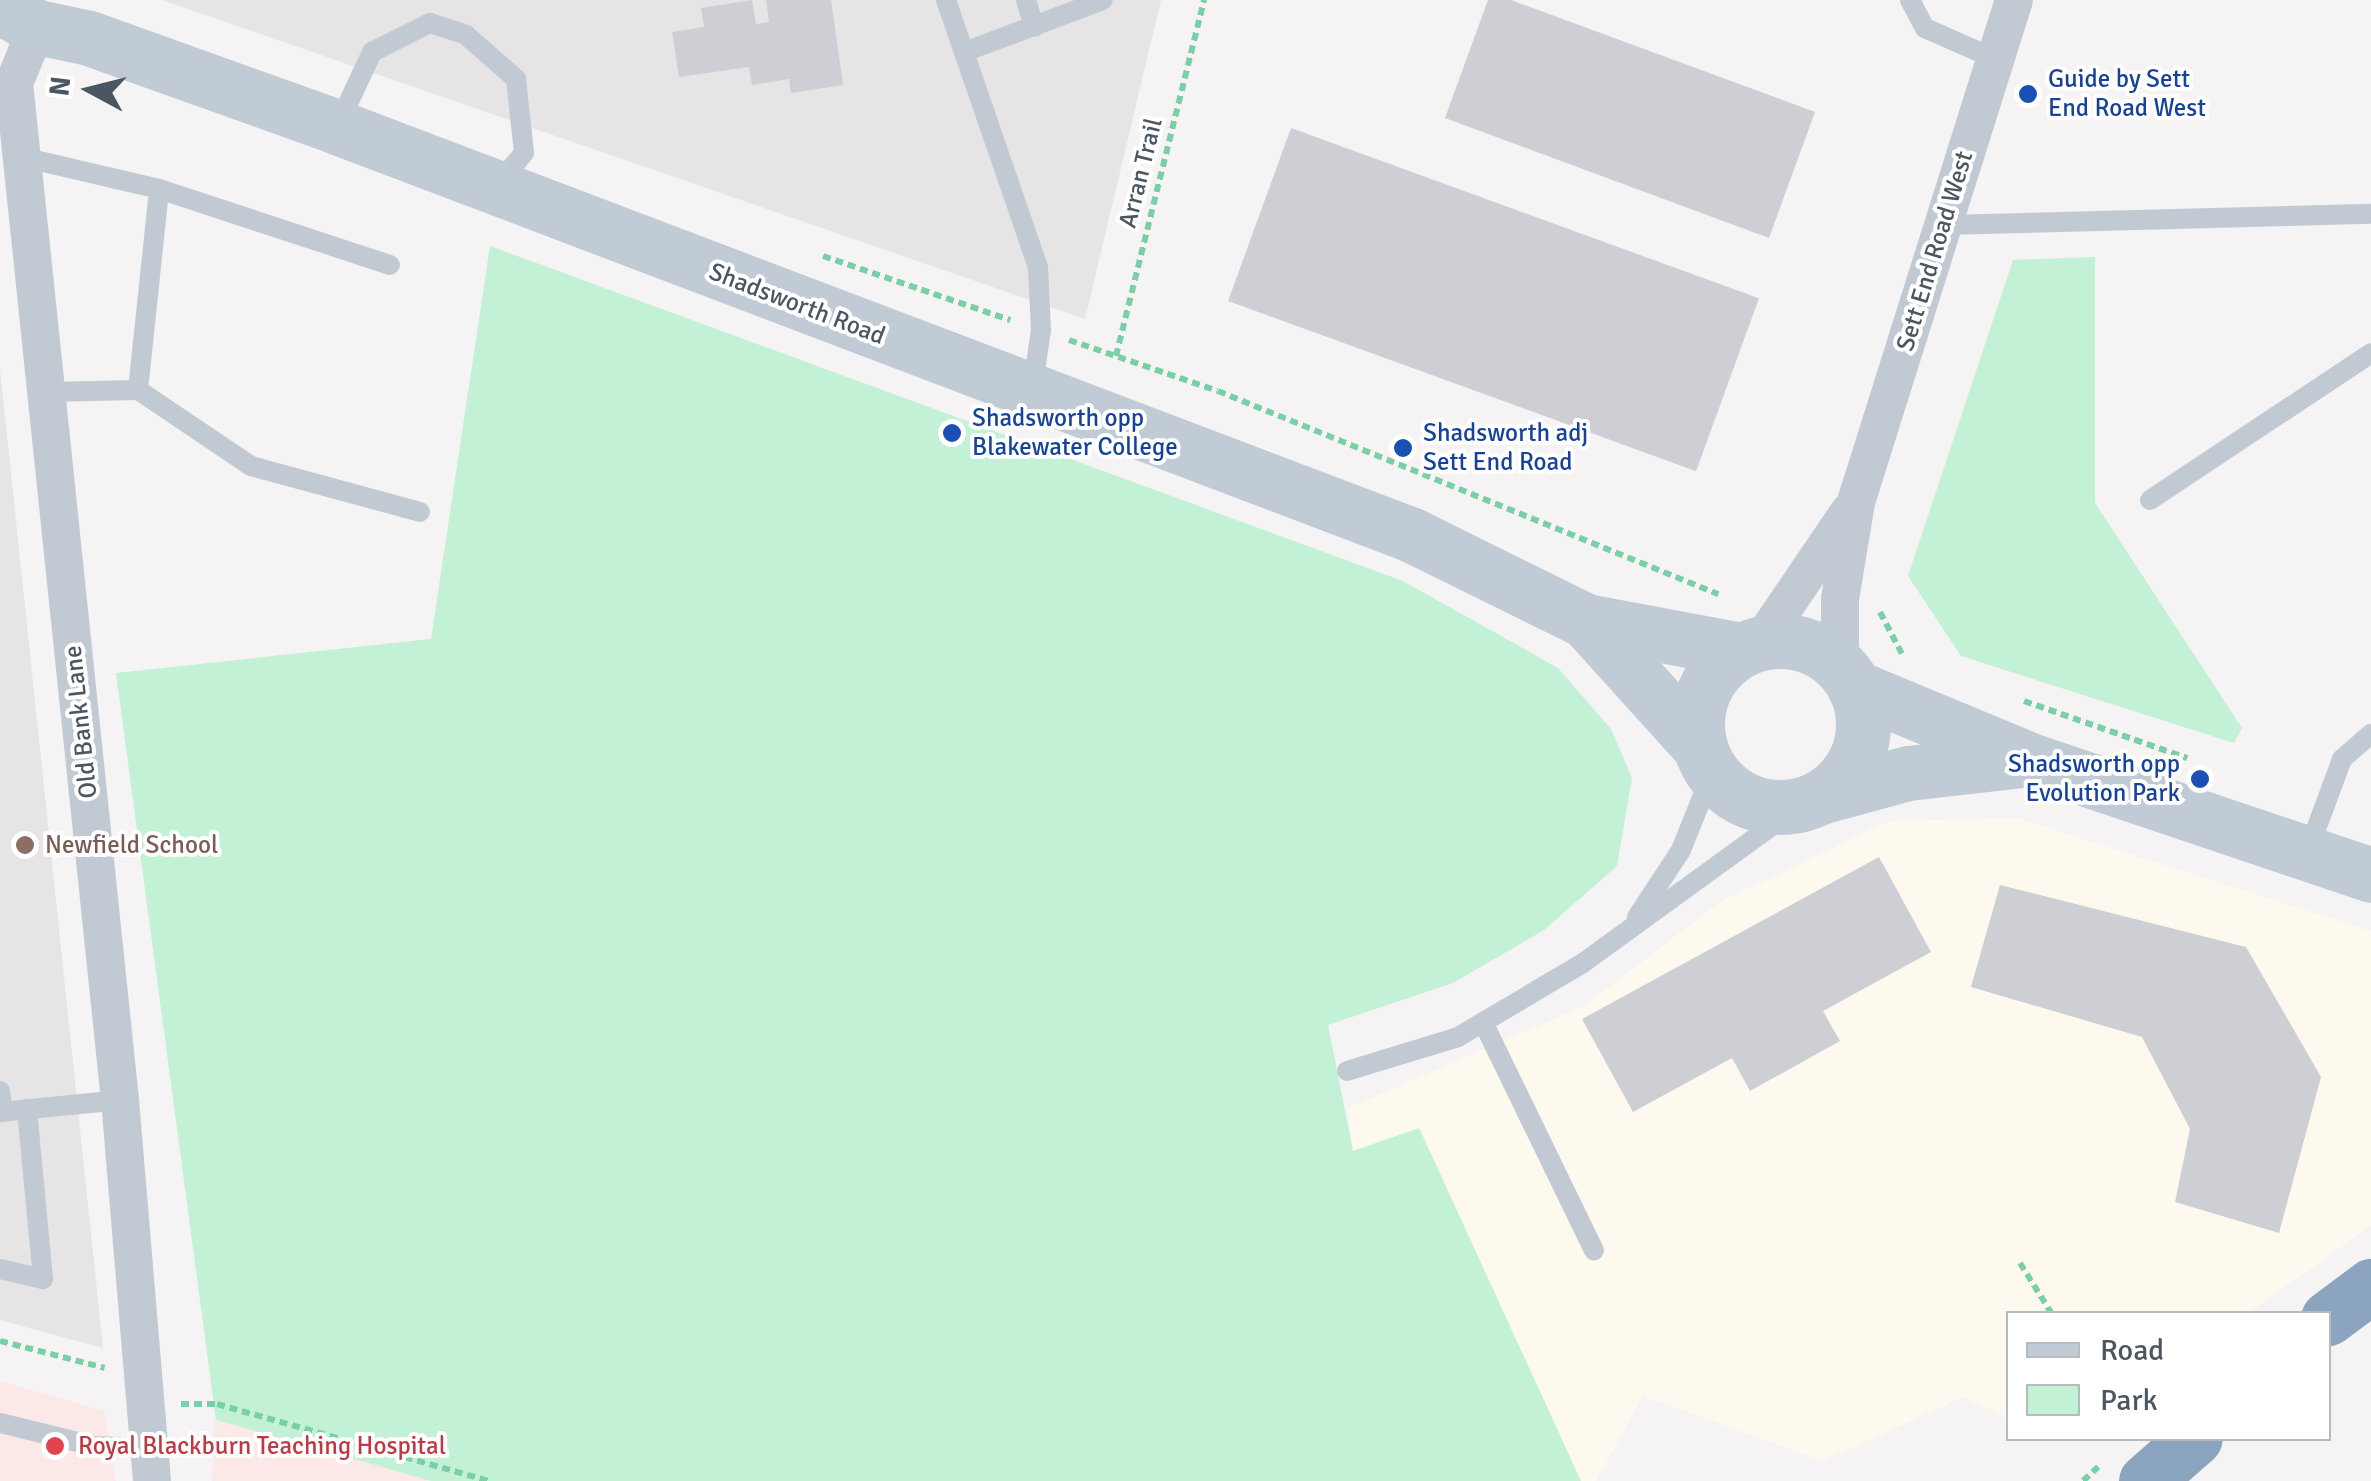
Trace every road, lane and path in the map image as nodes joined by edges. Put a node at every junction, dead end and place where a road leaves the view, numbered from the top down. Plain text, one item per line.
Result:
1 (946, 0) edge
2 (1026, 0) edge
3 (1103, 0) edge
4 (1204, 0) edge
5 (1910, 0) edge
6 (2014, 0) edge
7 (19, 17) edge
8 (1034, 27) junction
9 (964, 52) junction
10 (1996, 58) junction
11 (337, 127) junction
12 (16, 181) edge
13 (159, 189) junction
14 (493, 190) junction
15 (2371, 214) edge
16 (1944, 225) junction
17 (820, 254) dead end
18 (390, 265) dead end
19 (1041, 330) junction
20 (2371, 354) edge
21 (1116, 356) junction
22 (138, 390) junction
23 (46, 392) junction
24 (1032, 392) junction
25 (2150, 500) dead end
26 (1856, 502) junction
27 (420, 512) dead end
28 (1728, 598) dead end
29 (1840, 599) junction
30 (1586, 622) junction
31 (1750, 647) junction
32 (1905, 660) dead end
33 (1847, 677) junction
34 (2017, 698) dead end
35 (2371, 734) edge
36 (1706, 760) junction
37 (2030, 760) junction
38 (2204, 764) dead end
39 (1811, 801) junction
40 (2308, 852) junction
41 (2371, 875) edge
42 (1631, 927) junction
43 (1484, 1022) junction
44 (1347, 1071) dead end
45 (120, 1100) junction
46 (1, 1105) edge
47 (27, 1110) junction
48 (1594, 1251) dead end
49 (2020, 1262) dead end
50 (0, 1269) edge
51 (2371, 1286) edge
52 (2050, 1311) edge
53 (2331, 1316) edge
54 (0, 1341) edge
55 (146, 1392) junction
56 (0, 1423) edge
57 (2192, 1441) edge
58 (150, 1465) edge
59 (489, 1481) edge
60 (2146, 1481) edge

1 - 9 lane
2 - 8 lane
3 - 8 lane
4 - 21 path, Arran Trail
5 - 10 lane
6 - 10 street, Sett End Road West
7 - 11 main road, Shadsworth Road
7 - 12 street, Old Bank Lane
8 - 9 lane
9 - 19 lane
10 - 16 street, Sett End Road West
11 - 14 main road, Shadsworth Road
11 - 14 lane
12 - 13 lane
12 - 23 street, Old Bank Lane
13 - 18 lane
13 - 22 lane
14 - 24 main road, Shadsworth Road
15 - 16 lane
16 - 26 street, Sett End Road West
17 - 19 path
19 - 21 path
19 - 24 lane
20 - 25 lane
21 - 28 path
22 - 23 lane
22 - 27 lane
23 - 45 street, Old Bank Lane
24 - 30 main road, Shadsworth Road
26 - 29 street, Sett End Road West
26 - 31 street, Sett End Road West
29 - 32 path
29 - 33 street, Sett End Road West
30 - 31 main road, Shadsworth Road
30 - 36 main road, Shadsworth Road
31 - 33 main road, Shadsworth Road
31 - 36 main road
33 - 37 main road, Shadsworth Road
33 - 39 main road
34 - 38 path
35 - 40 lane
36 - 39 main road, Shadsworth Road
36 - 42 lane
37 - 39 main road, Shadsworth Road
37 - 40 main road, Shadsworth Road
39 - 42 lane
40 - 41 main road, Shadsworth Road
42 - 43 lane
43 - 44 lane
43 - 48 lane
45 - 47 lane
45 - 55 street, Old Bank Lane
46 - 47 lane
47 - 50 lane
49 - 52 path
51 - 53 highway
54 - 55 path
55 - 58 street, Old Bank Lane
55 - 59 path
56 - 58 lane
57 - 60 highway

